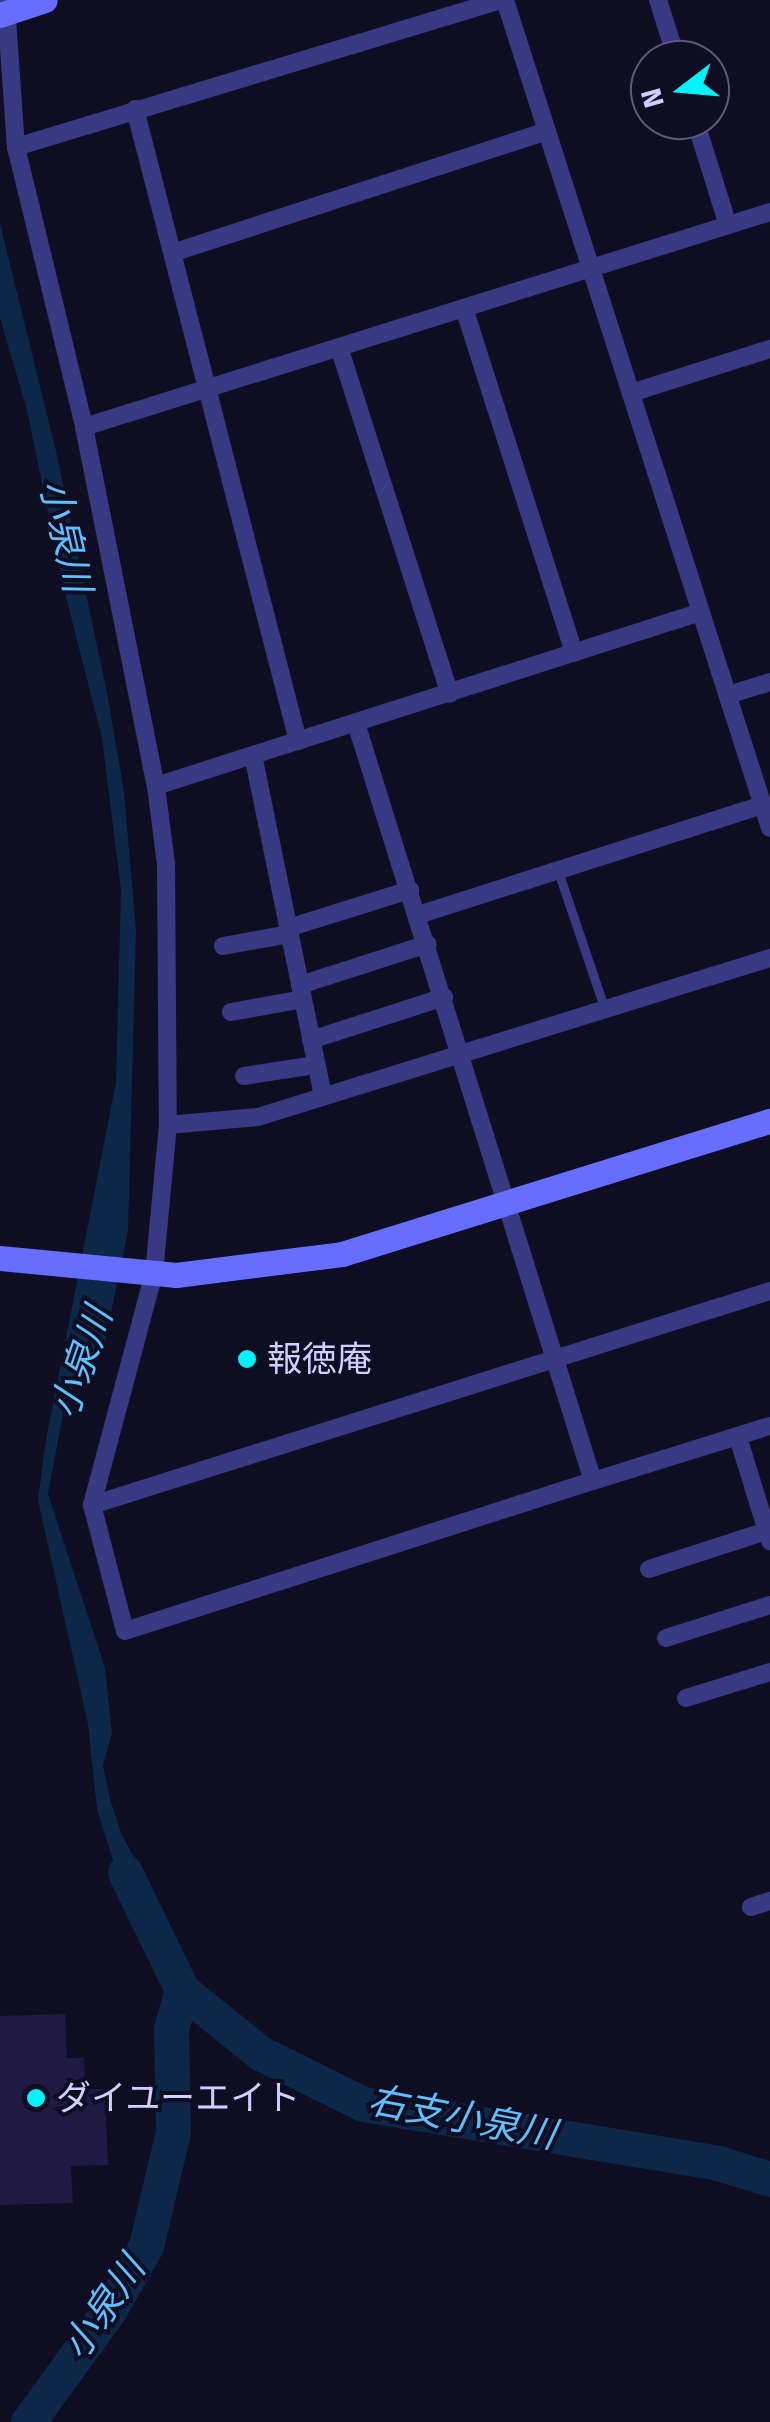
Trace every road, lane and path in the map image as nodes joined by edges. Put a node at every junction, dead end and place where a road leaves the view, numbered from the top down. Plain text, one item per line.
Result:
1 (45, 0) edge
2 (503, 0) edge
3 (658, 0) edge
4 (4, 9) edge
5 (670, 40) edge
6 (135, 109) junction
7 (547, 132) junction
8 (702, 140) edge
9 (16, 147) junction
10 (770, 212) edge
11 (728, 224) junction
12 (175, 252) junction
13 (590, 267) junction
14 (464, 308) junction
15 (340, 347) junction
16 (770, 351) edge
17 (209, 388) junction
18 (631, 393) junction
19 (84, 427) junction
20 (701, 612) junction
21 (574, 653) junction
22 (770, 682) edge
23 (450, 694) junction
24 (728, 696) junction
25 (356, 723) junction
26 (298, 741) junction
27 (253, 756) junction
28 (156, 786) junction
29 (762, 805) junction
30 (770, 828) edge
31 (558, 870) junction
32 (410, 890) junction
33 (418, 915) junction
34 (289, 931) junction
35 (428, 944) junction
36 (223, 946) dead end
37 (770, 958) edge
38 (302, 992) junction
39 (444, 997) junction
40 (604, 1010) junction
41 (231, 1012) dead end
42 (311, 1040) junction
43 (463, 1056) junction
44 (316, 1064) junction
45 (244, 1076) dead end
46 (323, 1098) junction
47 (770, 1120) edge
48 (168, 1125) junction
49 (507, 1204) junction
50 (0, 1258) edge
51 (143, 1272) junction
52 (770, 1290) edge
53 (554, 1360) junction
54 (770, 1426) edge
55 (738, 1437) junction
56 (593, 1481) junction
57 (92, 1506) junction
58 (768, 1536) edge
59 (649, 1569) dead end
60 (770, 1606) edge
61 (666, 1638) dead end
62 (770, 1672) edge
63 (686, 1698) dead end
64 (770, 1900) edge
65 (751, 1907) dead end

1 - 4 street
2 - 6 street
2 - 7 street
3 - 5 street
4 - 9 street
6 - 9 street
6 - 12 street
7 - 12 street
7 - 13 street
8 - 11 street
9 - 19 street
10 - 11 street
11 - 13 street
12 - 17 street
13 - 14 street
13 - 18 street
14 - 15 street
14 - 21 street
15 - 17 street
15 - 23 street
16 - 18 street
17 - 19 street
17 - 26 street
18 - 20 street
19 - 28 street
20 - 21 street
20 - 24 street
21 - 23 street
22 - 24 street
23 - 25 street
24 - 29 street
25 - 26 street
25 - 32 street
26 - 27 street
27 - 28 street
27 - 34 street
28 - 48 street
29 - 30 street
29 - 31 street
31 - 33 street
31 - 40 lane
32 - 33 street
32 - 34 street
33 - 35 street
34 - 36 street
34 - 38 street
35 - 38 street
35 - 39 street
37 - 40 street
38 - 41 street
38 - 42 street
39 - 42 street
39 - 43 street
40 - 43 street
42 - 44 street
43 - 46 street
43 - 49 street
44 - 45 street
44 - 46 street
46 - 48 street
47 - 49 street
48 - 51 street
49 - 51 street
49 - 53 street
50 - 51 street
51 - 57 street
52 - 53 street
53 - 56 street
53 - 57 street
54 - 55 street
55 - 56 street
55 - 58 street
56 - 57 street
58 - 59 street
60 - 61 street
62 - 63 street
64 - 65 street

